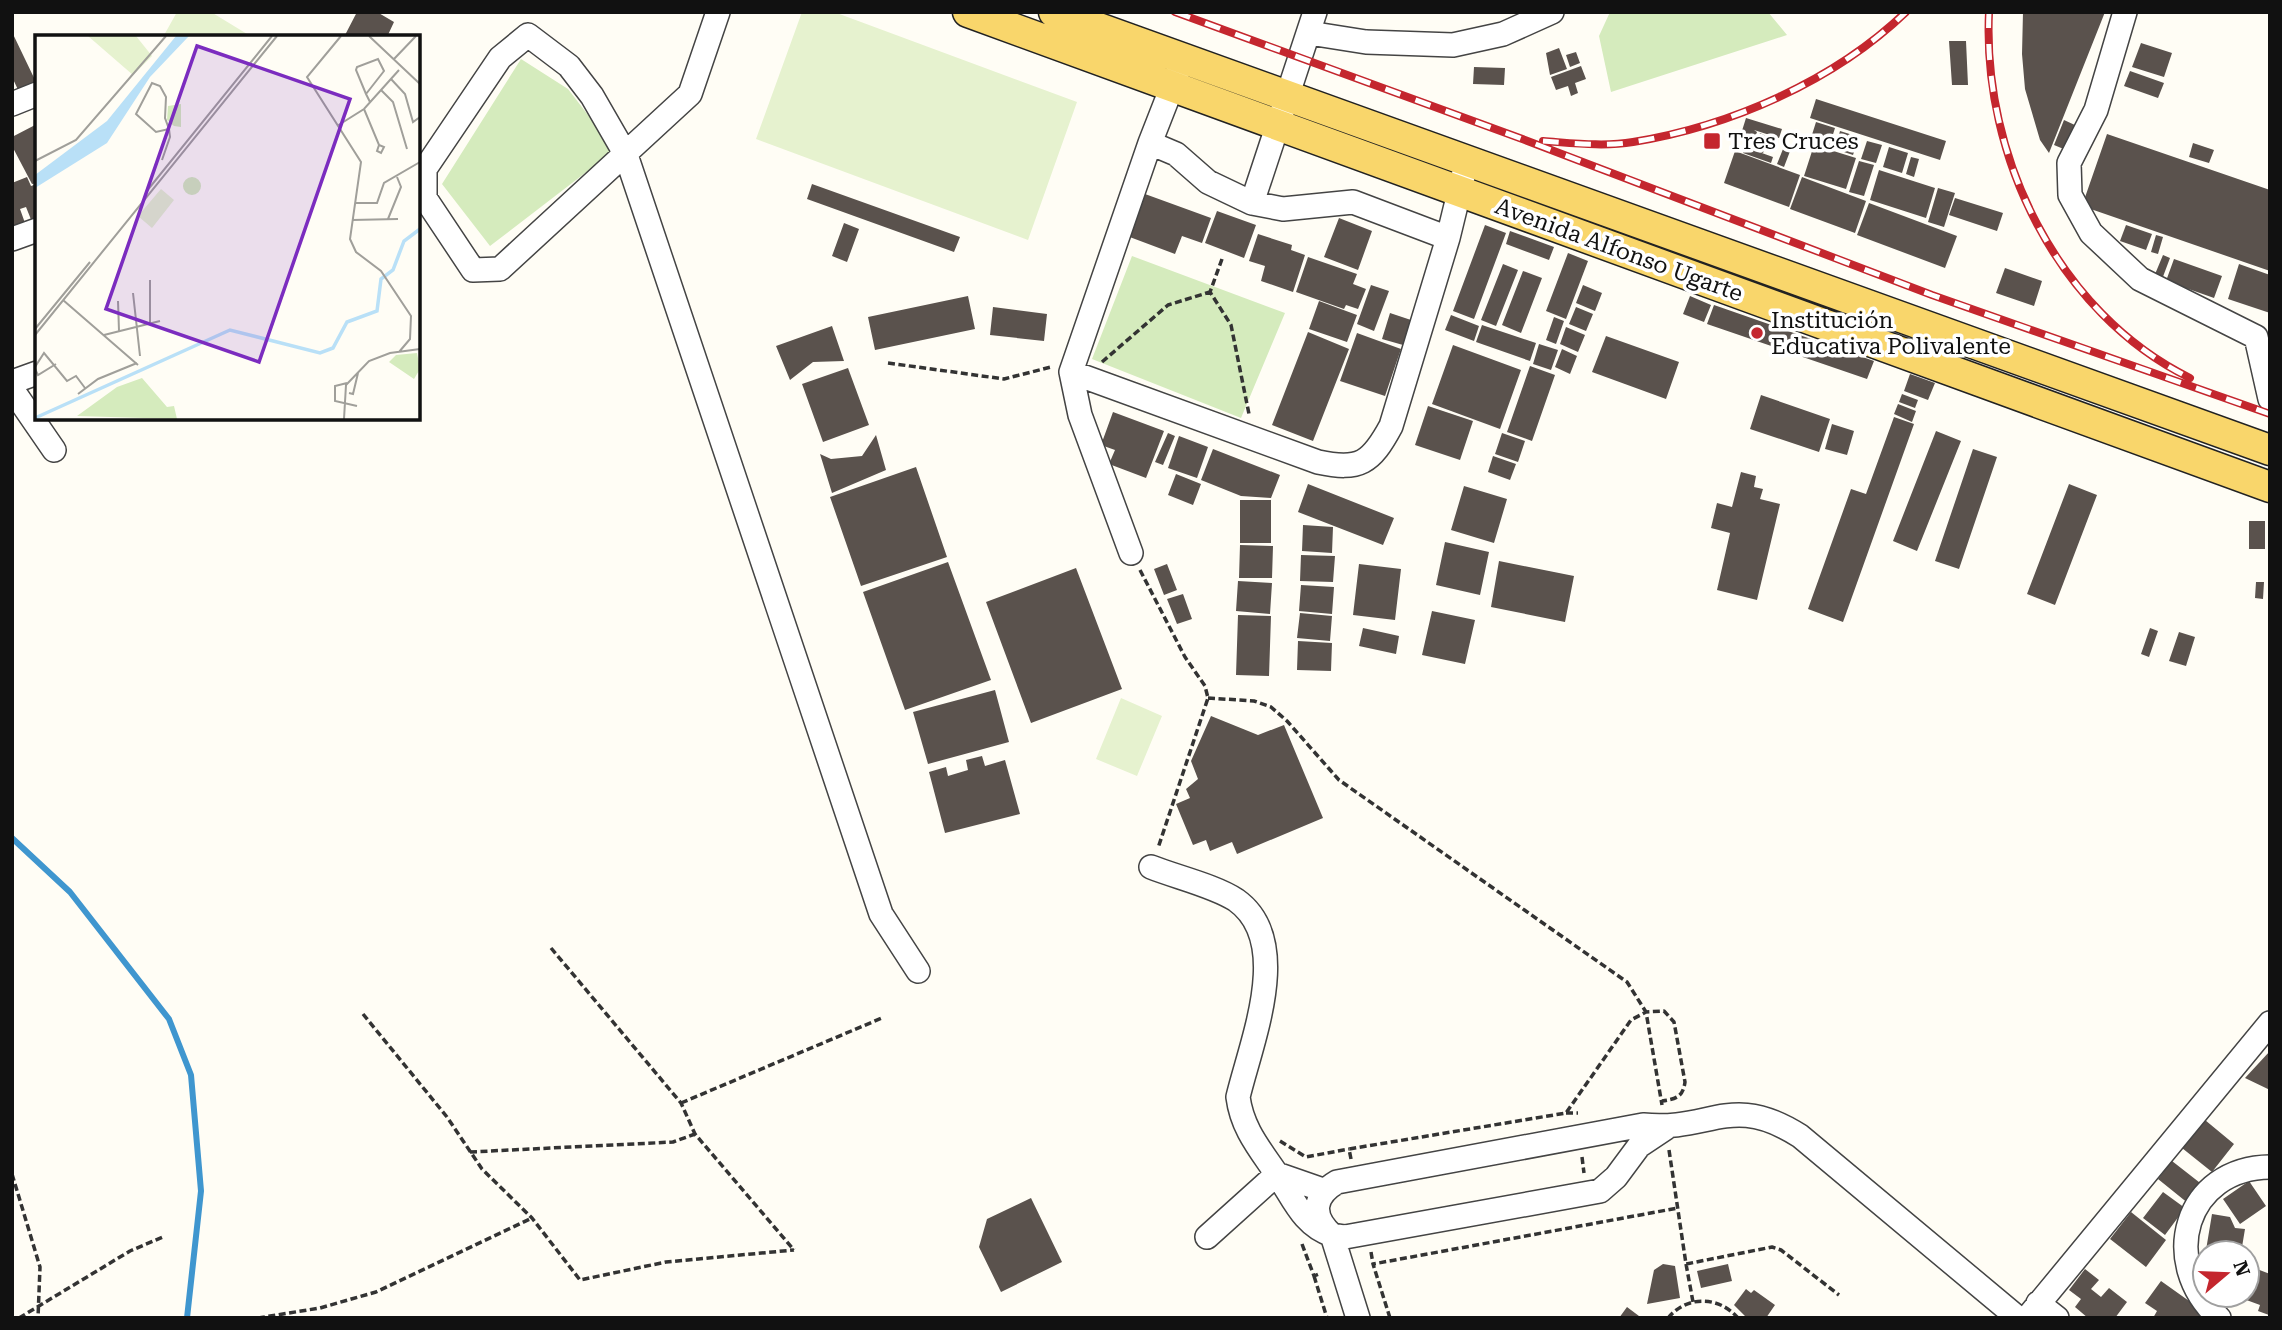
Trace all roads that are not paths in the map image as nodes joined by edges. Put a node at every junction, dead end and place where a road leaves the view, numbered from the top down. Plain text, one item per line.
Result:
1 (718, 12) edge
2 (968, 12) edge
3 (1054, 12) edge
4 (1552, 12) edge
5 (2126, 12) edge
6 (1312, 23) edge
7 (1183, 58) junction
8 (1172, 88) junction
9 (1286, 94) junction
10 (35, 95) edge
11 (12, 104) edge
12 (1275, 125) junction
13 (1150, 143) junction
14 (626, 155) junction
15 (1467, 160) junction
16 (1458, 191) junction
17 (1252, 203) junction
18 (35, 231) edge
19 (1448, 238) junction
20 (12, 239) edge
21 (35, 374) edge
22 (1078, 375) junction
23 (12, 382) edge
24 (12, 389) edge
25 (2270, 399) edge
26 (2269, 447) edge
27 (54, 450) dead end
28 (2264, 485) edge
29 (1131, 553) road end
30 (1151, 867) road end
31 (918, 971) dead end
32 (2270, 1023) edge
33 (1666, 1128) junction
34 (2270, 1167) edge
35 (1277, 1174) junction
36 (1323, 1190) junction
37 (1332, 1235) junction
38 (1207, 1237) dead end
39 (2032, 1310) edge
40 (1358, 1318) edge
41 (2018, 1318) edge
42 (2057, 1318) edge
43 (2219, 1318) edge

1 - 14 street
2 - 8 main road, Avenida Alfonso Ugarte
3 - 7 main road, Avenida Alfonso Ugarte
4 - 6 street
5 - 25 street
6 - 9 street
7 - 8 street
7 - 9 main road, Avenida Alfonso Ugarte
8 - 12 main road, Avenida Alfonso Ugarte
8 - 13 street
9 - 12 street
9 - 15 main road, Avenida Alfonso Ugarte
10 - 11 street
12 - 16 main road, Avenida Alfonso Ugarte
12 - 17 street
13 - 17 street
13 - 22 street
14 - 14 street
14 - 31 street
15 - 16 street
15 - 26 main road, Avenida Alfonso Ugarte
16 - 19 street
16 - 28 main road, Avenida Alfonso Ugarte
17 - 19 street
18 - 20 street
19 - 22 street
21 - 23 street
22 - 29 street
24 - 27 street
26 - 28 street
30 - 35 street
32 - 39 street
33 - 36 street
33 - 37 street
33 - 41 street
34 - 43 street
35 - 36 street
35 - 37 street
35 - 38 street
36 - 37 street
37 - 40 street
39 - 42 street

